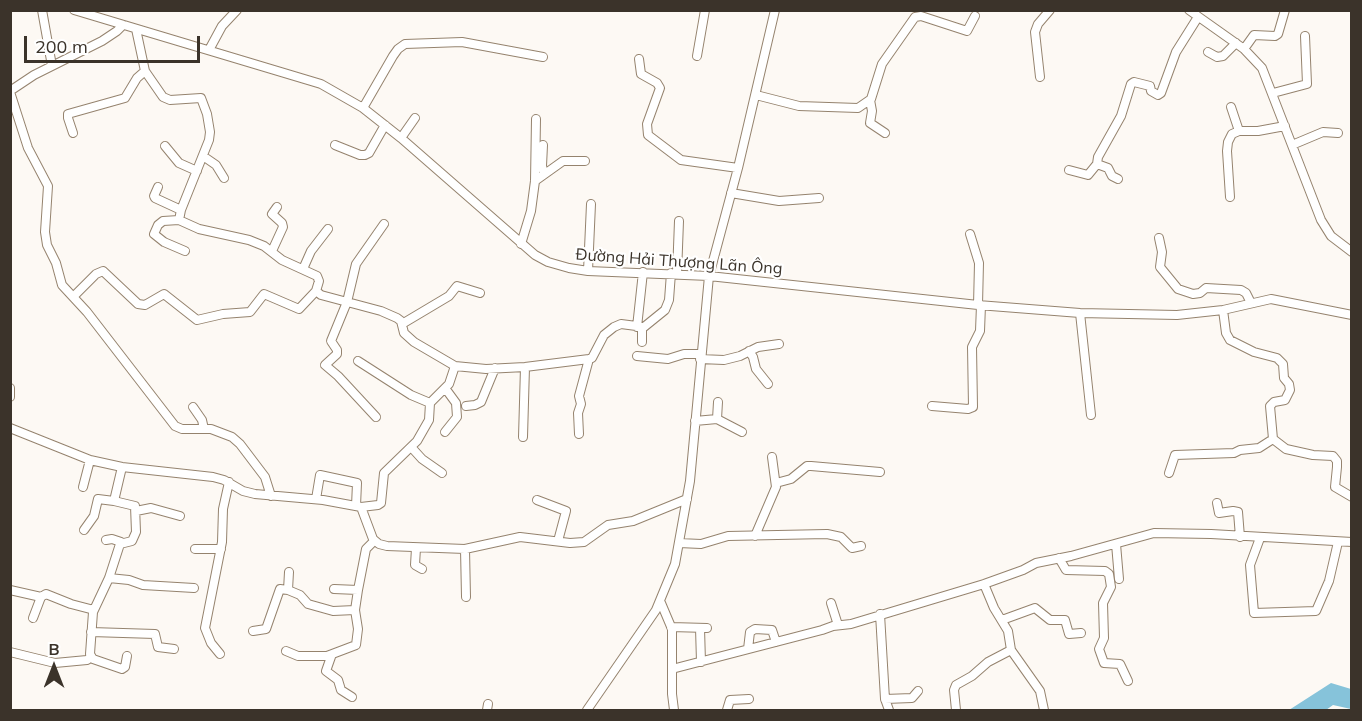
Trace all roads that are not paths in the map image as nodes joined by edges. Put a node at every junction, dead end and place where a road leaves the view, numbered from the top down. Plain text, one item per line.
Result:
1 (42, 10) edge
2 (74, 10) edge
3 (237, 10) edge
4 (705, 10) edge
5 (1050, 10) edge
6 (1189, 10) edge
7 (1285, 10) edge
8 (774, 11) edge
9 (975, 16) dead end
10 (1198, 17) junction
11 (123, 25) junction
12 (136, 29) junction
13 (1305, 36) dead end
14 (1240, 46) junction
15 (208, 50) junction
16 (1208, 52) dead end
17 (698, 56) dead end
18 (543, 57) dead end
19 (639, 59) dead end
20 (52, 66) junction
21 (145, 71) junction
22 (1040, 77) dead end
23 (10, 92) edge
24 (1273, 93) junction
25 (756, 95) junction
26 (870, 100) junction
27 (1231, 107) dead end
28 (363, 108) junction
29 (415, 118) dead end
30 (536, 119) dead end
31 (385, 125) junction
32 (1285, 126) junction
33 (1239, 131) junction
34 (73, 133) dead end
35 (885, 133) dead end
36 (1338, 133) dead end
37 (401, 138) junction
38 (335, 145) dead end
39 (543, 145) dead end
40 (1292, 145) junction
41 (165, 146) dead end
42 (203, 156) junction
43 (585, 161) dead end
44 (1097, 164) junction
45 (738, 168) junction
46 (1070, 170) dead end
47 (196, 171) junction
48 (544, 174) junction
49 (224, 178) dead end
50 (1118, 179) dead end
51 (535, 181) junction
52 (158, 187) dead end
53 (731, 193) junction
54 (1230, 197) dead end
55 (819, 198) dead end
56 (591, 204) dead end
57 (277, 207) dead end
58 (181, 210) junction
59 (179, 220) junction
60 (679, 221) dead end
61 (384, 224) dead end
62 (328, 229) dead end
63 (970, 234) dead end
64 (1158, 238) dead end
65 (521, 244) junction
66 (185, 251) dead end
67 (272, 251) junction
68 (1352, 252) edge
69 (303, 269) junction
70 (588, 271) junction
71 (643, 272) junction
72 (674, 273) junction
73 (709, 276) junction
74 (316, 291) junction
75 (480, 293) dead end
76 (73, 297) junction
77 (347, 302) junction
78 (1251, 303) junction
79 (980, 305) junction
80 (1224, 310) junction
81 (1080, 313) junction
82 (1352, 315) edge
83 (402, 324) junction
84 (640, 327) junction
85 (642, 342) dead end
86 (779, 344) dead end
87 (749, 351) junction
88 (637, 356) dead end
89 (700, 357) junction
90 (589, 359) junction
91 (358, 361) dead end
92 (455, 366) junction
93 (525, 367) junction
94 (495, 368) junction
95 (768, 384) dead end
96 (10, 388) edge
97 (445, 388) junction
98 (10, 397) edge
99 (718, 402) dead end
100 (430, 403) junction
101 (466, 406) dead end
102 (932, 406) dead end
103 (193, 407) dead end
104 (1090, 415) dead end
105 (376, 417) dead end
106 (717, 419) junction
107 (695, 421) junction
108 (10, 428) edge
109 (204, 429) junction
110 (445, 432) dead end
111 (742, 432) dead end
112 (579, 434) dead end
113 (523, 437) dead end
114 (1273, 439) junction
115 (412, 448) junction
116 (772, 457) dead end
117 (90, 460) junction
118 (122, 467) junction
119 (880, 472) dead end
120 (442, 473) dead end
121 (1169, 473) dead end
122 (230, 482) junction
123 (776, 483) junction
124 (83, 487) dead end
125 (271, 496) junction
126 (1352, 496) edge
127 (316, 499) junction
128 (687, 499) junction
129 (537, 500) dead end
130 (114, 501) junction
131 (1217, 503) dead end
132 (359, 506) junction
133 (136, 511) junction
134 (180, 516) dead end
135 (84, 530) dead end
136 (755, 536) junction
137 (1240, 537) junction
138 (1260, 538) junction
139 (106, 540) dead end
140 (374, 541) junction
141 (558, 541) junction
142 (121, 542) junction
143 (1338, 542) junction
144 (1352, 542) edge
145 (679, 543) junction
146 (1116, 544) junction
147 (861, 546) dead end
148 (416, 548) junction
149 (195, 549) dead end
150 (220, 549) junction
151 (465, 549) junction
152 (1059, 558) junction
153 (422, 569) dead end
154 (289, 572) dead end
155 (109, 578) junction
156 (1119, 579) dead end
157 (984, 584) junction
158 (194, 588) dead end
159 (334, 589) dead end
160 (10, 590) edge
161 (288, 590) junction
162 (358, 590) junction
163 (42, 597) junction
164 (466, 597) dead end
165 (661, 603) junction
166 (831, 603) dead end
167 (94, 610) junction
168 (355, 610) junction
169 (880, 614) junction
170 (33, 618) dead end
171 (1002, 620) junction
172 (838, 625) junction
173 (671, 627) junction
174 (253, 631) dead end
175 (91, 632) junction
176 (1081, 633) dead end
177 (776, 642) junction
178 (748, 649) junction
179 (174, 650) dead end
180 (1011, 650) junction
181 (286, 651) dead end
182 (10, 652) edge
183 (220, 654) dead end
184 (332, 654) junction
185 (127, 656) dead end
186 (91, 657) junction
187 (701, 662) junction
188 (672, 669) junction
189 (1128, 681) dead end
190 (918, 691) dead end
191 (352, 697) dead end
192 (749, 699) dead end
193 (885, 699) junction
194 (587, 711) edge
195 (674, 711) edge
196 (727, 711) edge
197 (889, 711) edge
198 (956, 711) edge
199 (1044, 711) edge

1 - 20 street
2 - 11 street, Đường Hải Thượng Lãn Ông
3 - 15 street
4 - 17 street
5 - 22 street
6 - 10 street
7 - 14 street
8 - 25 street
9 - 26 street
10 - 14 street
10 - 44 street
11 - 12 street, Đường Hải Thượng Lãn Ông
11 - 20 street
12 - 15 street, Đường Hải Thượng Lãn Ông
12 - 21 street
13 - 24 street
14 - 16 street
14 - 24 street
15 - 28 street, Đường Hải Thượng Lãn Ông
18 - 28 street
19 - 45 street
20 - 23 street
21 - 34 street
21 - 42 street
23 - 76 street
24 - 32 street
25 - 26 street
25 - 45 street
26 - 35 street
27 - 33 street
28 - 31 street, Đường Hải Thượng Lãn Ông
29 - 37 street
30 - 51 street
31 - 37 street, Đường Hải Thượng Lãn Ông
31 - 38 street
32 - 33 street
32 - 40 street
33 - 54 street
36 - 40 street
37 - 65 street, Đường Hải Thượng Lãn Ông
39 - 48 street
40 - 68 street
41 - 47 street
42 - 47 street
42 - 49 street
43 - 48 street
44 - 46 street
44 - 50 street
45 - 53 street
47 - 58 street
48 - 51 street
51 - 65 street
52 - 58 street
53 - 55 street
53 - 73 street
56 - 70 street
57 - 67 street
58 - 59 street
59 - 66 street
59 - 67 street
60 - 72 street
61 - 77 street
62 - 69 street
63 - 79 street
64 - 78 street
65 - 70 street, Đường Hải Thượng Lãn Ông
67 - 69 street
69 - 74 street
70 - 71 street, Đường Hải Thượng Lãn Ông
71 - 72 street, Đường Hải Thượng Lãn Ông
71 - 84 street
72 - 73 street, Đường Hải Thượng Lãn Ông
72 - 84 street
73 - 79 street, Đường Hải Thượng Lãn Ông
73 - 89 street
74 - 76 street
74 - 77 street
75 - 83 street
76 - 109 street
77 - 83 street
77 - 105 street
78 - 80 street, Đường Hải Thượng Lãn Ông
78 - 82 street, Đường Hải Thượng Lãn Ông
79 - 81 street, Đường Hải Thượng Lãn Ông
79 - 102 street
80 - 81 street, Đường Hải Thượng Lãn Ông
80 - 114 street
81 - 104 street
83 - 92 street
84 - 85 street
84 - 90 street
86 - 87 street
87 - 89 street
87 - 95 street
88 - 89 street
89 - 107 street
90 - 93 street
90 - 112 street
91 - 100 street
92 - 94 street
92 - 97 street
93 - 94 street
93 - 113 street
94 - 101 street
96 - 98 street
97 - 100 street
97 - 110 street
99 - 106 street
100 - 115 street
103 - 109 street
106 - 107 street
106 - 111 street
107 - 128 street
108 - 117 street
109 - 125 street
114 - 121 street
114 - 126 street
115 - 120 street
115 - 132 street
116 - 123 street
117 - 118 street
117 - 124 street
118 - 122 street
118 - 130 street
119 - 123 street
122 - 125 street
122 - 150 street
123 - 136 street
125 - 127 street
127 - 132 street
127 - 132 street
128 - 141 street
128 - 145 street
129 - 141 street
130 - 133 street
130 - 135 street
131 - 137 street
132 - 140 street
133 - 134 street
133 - 142 street
136 - 145 street
136 - 147 street
137 - 138 street
137 - 146 street
138 - 143 street
138 - 143 street
139 - 142 street
140 - 148 street
140 - 162 street
141 - 151 street
142 - 155 street
143 - 144 street
145 - 165 street
146 - 152 street
146 - 156 street
148 - 151 street
148 - 153 street
149 - 150 street
150 - 183 street
151 - 164 street
152 - 157 street
152 - 189 street
154 - 161 street
155 - 158 street
155 - 167 street
157 - 169 street
157 - 171 street
159 - 162 street
160 - 163 street
161 - 168 street
161 - 174 street
162 - 168 street
163 - 167 street
163 - 170 street
165 - 173 street
165 - 194 street
166 - 172 street
167 - 175 street
168 - 184 street
169 - 172 street
169 - 193 street
171 - 176 street
171 - 180 street
172 - 177 street
173 - 187 street
173 - 188 street
175 - 179 street
175 - 186 street
177 - 178 street
177 - 178 street
178 - 187 street
180 - 198 street
180 - 199 street
181 - 184 street
182 - 186 street
184 - 191 street
185 - 186 street
187 - 188 street
188 - 195 street
190 - 193 street
192 - 196 street
193 - 197 street

